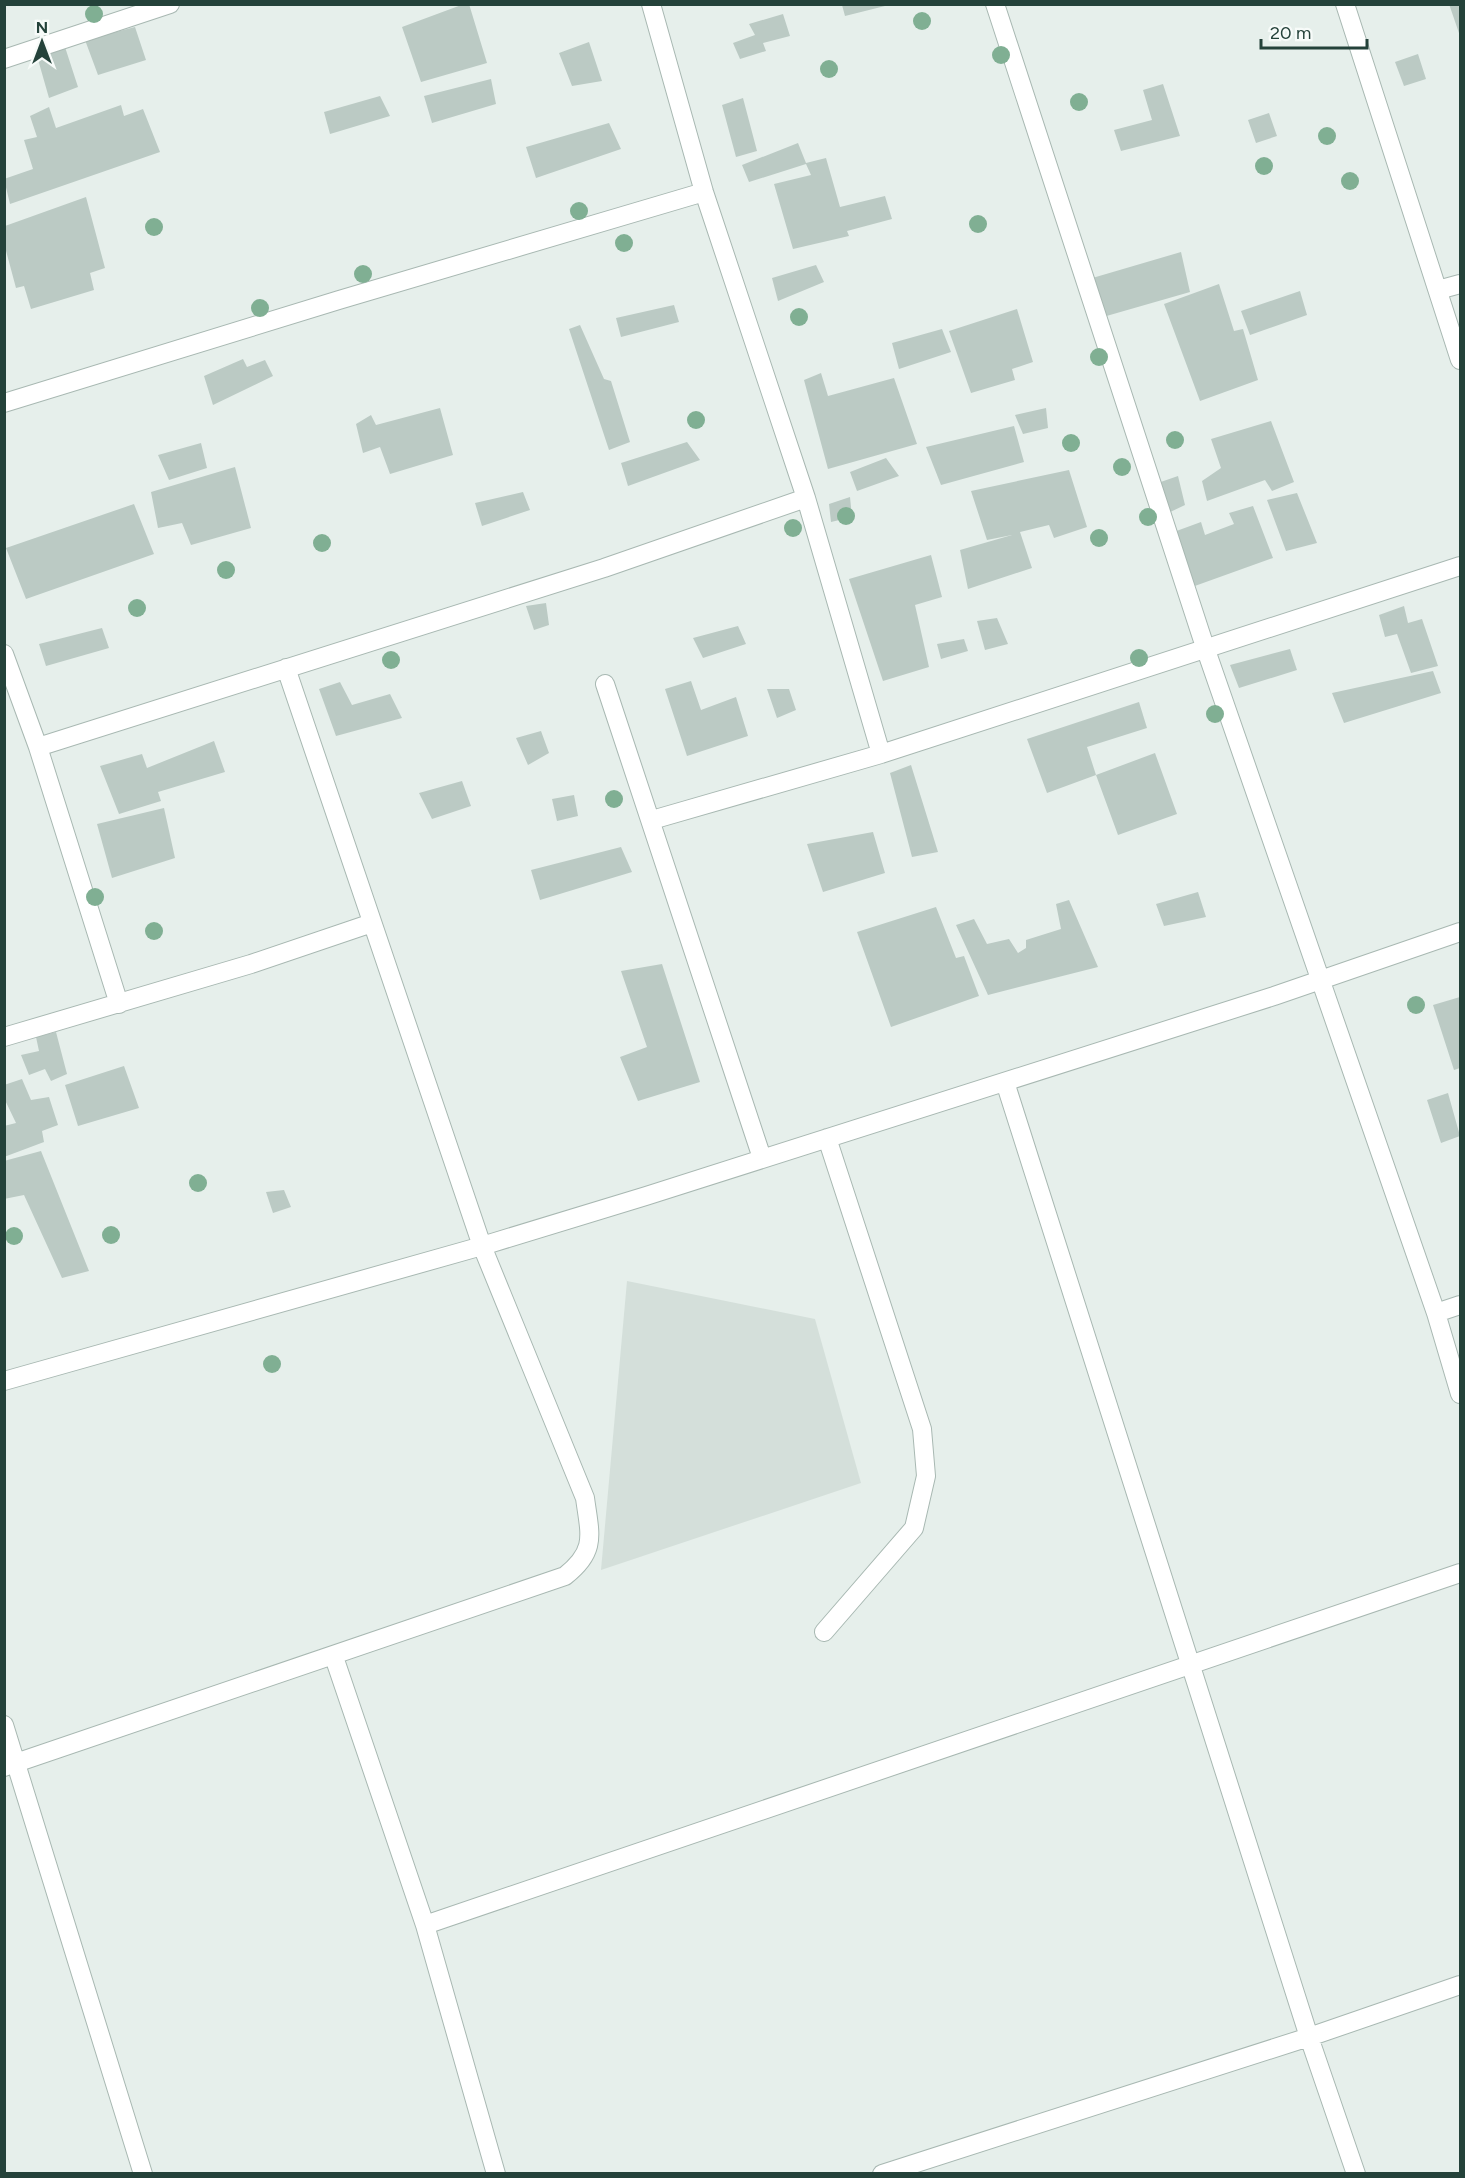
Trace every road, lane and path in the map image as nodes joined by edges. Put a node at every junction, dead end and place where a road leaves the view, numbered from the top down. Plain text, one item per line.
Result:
1 (170, 4) edge
2 (651, 4) edge
3 (995, 4) edge
4 (1345, 4) edge
5 (4, 58) edge
6 (704, 192) junction
7 (1461, 284) edge
8 (1438, 290) junction
9 (1461, 360) edge
10 (4, 404) edge
11 (806, 498) junction
12 (1461, 566) edge
13 (1206, 650) junction
14 (4, 654) edge
15 (286, 668) junction
16 (605, 684) dead end
17 (38, 747) junction
18 (881, 754) junction
19 (652, 820) junction
20 (372, 923) junction
21 (1461, 932) edge
22 (1321, 978) junction
23 (119, 1004) junction
24 (4, 1037) edge
25 (1005, 1082) junction
26 (827, 1138) junction
27 (762, 1158) junction
28 (483, 1246) junction
29 (1461, 1305) edge
30 (1436, 1313) junction
31 (4, 1381) edge
32 (1461, 1394) edge
33 (1461, 1573) edge
34 (824, 1632) dead end
35 (334, 1657) junction
36 (1191, 1664) junction
37 (4, 1725) edge
38 (10, 1765) edge
39 (425, 1924) junction
40 (1461, 1985) edge
41 (1309, 2037) junction
42 (143, 2174) edge
43 (496, 2174) edge
44 (882, 2174) edge
45 (1356, 2174) edge

1 - 5 street
2 - 6 street
3 - 13 street
4 - 8 street
6 - 10 street
6 - 11 street
7 - 8 street
8 - 9 street
11 - 15 street
11 - 18 street
12 - 13 street
13 - 18 street
13 - 22 street
14 - 17 street
15 - 17 street
15 - 20 street
16 - 19 street
17 - 23 street
18 - 19 street
19 - 27 street
20 - 23 street
20 - 28 street
21 - 22 street
22 - 25 street
22 - 30 street
23 - 24 street
25 - 26 street
25 - 36 street
26 - 27 street
26 - 34 street
27 - 28 street
28 - 31 street
28 - 35 street
29 - 30 street
30 - 32 street
33 - 36 street
35 - 38 street
35 - 39 street
36 - 39 street
36 - 41 street
37 - 38 street
38 - 42 street
39 - 43 street
40 - 41 street
41 - 44 street
41 - 45 street

